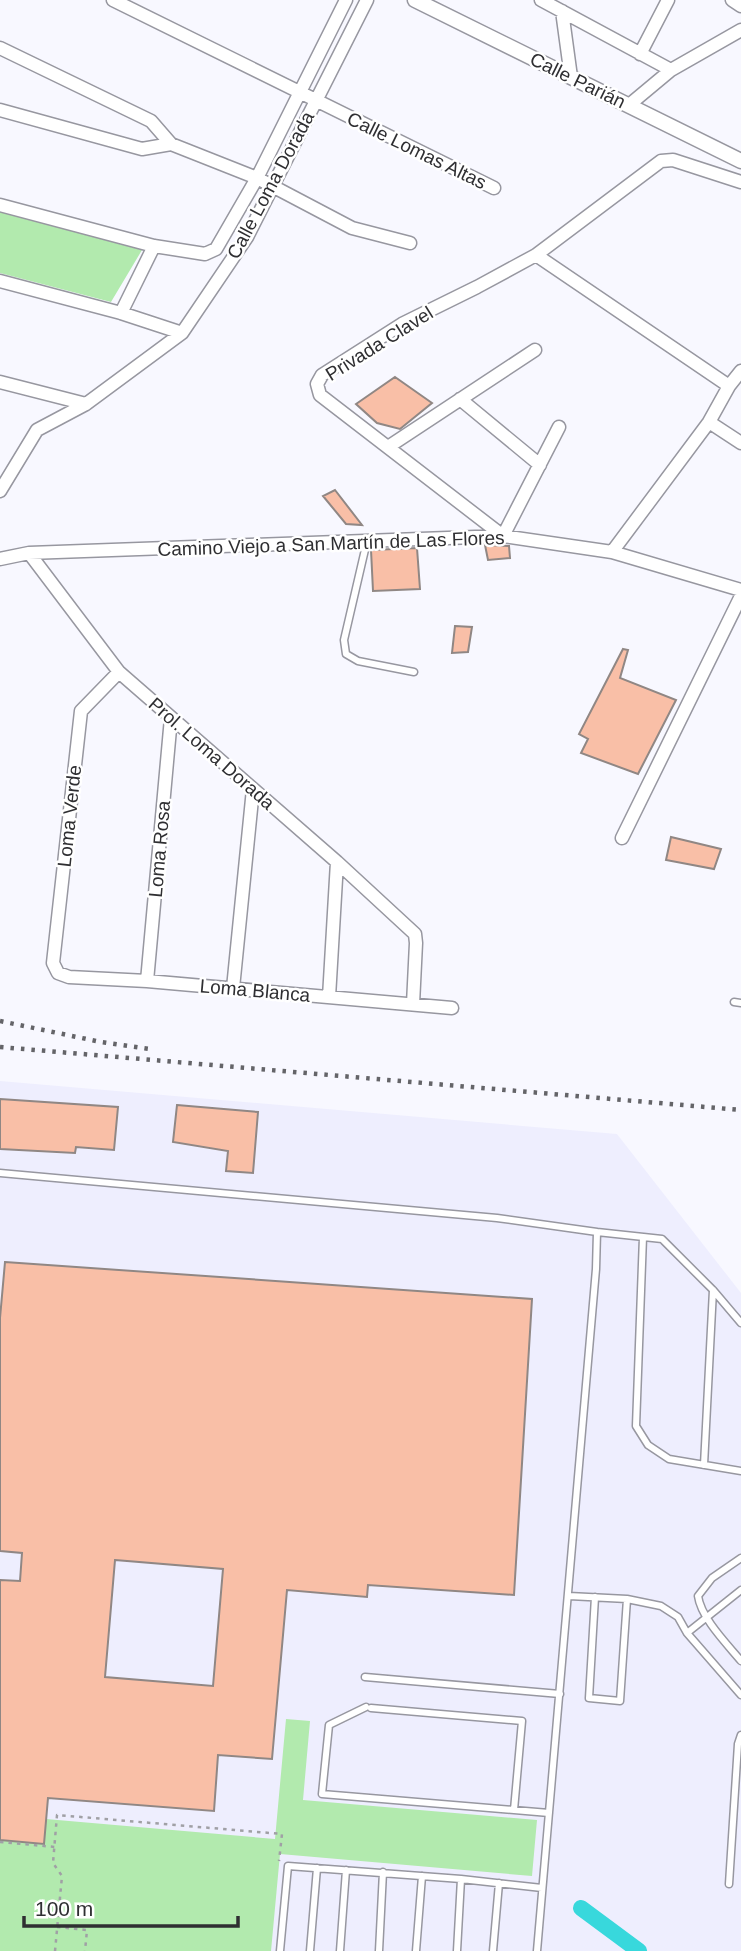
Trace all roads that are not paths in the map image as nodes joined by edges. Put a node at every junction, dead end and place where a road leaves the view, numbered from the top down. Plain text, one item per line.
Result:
1 (113, 0) edge
2 (346, 0) edge
3 (367, 0) edge
4 (416, 0) edge
5 (541, 0) edge
6 (667, 0) edge
7 (732, 0) edge
8 (741, 6) edge
9 (562, 11) junction
10 (741, 30) edge
11 (0, 48) edge
12 (640, 54) junction
13 (671, 70) junction
14 (571, 77) junction
15 (299, 92) junction
16 (316, 100) junction
17 (629, 105) junction
18 (0, 110) edge
19 (171, 144) junction
20 (741, 161) edge
21 (257, 178) junction
22 (741, 182) edge
23 (273, 186) junction
24 (494, 188) dead end
25 (0, 205) edge
26 (410, 243) dead end
27 (154, 246) junction
28 (536, 255) junction
29 (0, 281) edge
30 (121, 313) junction
31 (182, 333) junction
32 (535, 350) dead end
33 (741, 371) edge
34 (0, 382) edge
35 (729, 386) junction
36 (460, 399) junction
37 (86, 404) junction
38 (709, 422) junction
39 (559, 428) dead end
40 (741, 443) edge
41 (388, 447) junction
42 (540, 465) junction
43 (2, 484) edge
44 (503, 536) junction
45 (367, 541) junction
46 (612, 552) junction
47 (29, 554) junction
48 (0, 559) edge
49 (741, 590) edge
50 (741, 596) edge
51 (119, 672) junction
52 (414, 672) dead end
53 (171, 718) junction
54 (253, 789) junction
55 (622, 838) dead end
56 (337, 862) junction
57 (58, 973) joint
58 (147, 981) junction
59 (233, 988) junction
60 (329, 997) junction
61 (413, 1004) junction
62 (452, 1008) dead end
63 (0, 1173) edge
64 (597, 1232) junction
65 (643, 1237) junction
66 (713, 1290) junction
67 (741, 1323) edge
68 (704, 1465) junction
69 (741, 1471) edge
70 (741, 1558) edge
71 (741, 1590) edge
72 (569, 1596) junction
73 (595, 1597) junction
74 (627, 1598) junction
75 (706, 1617) junction
76 (687, 1633) junction
77 (741, 1661) edge
78 (365, 1677) dead end
79 (560, 1693) junction
80 (741, 1695) edge
81 (741, 1735) edge
82 (514, 1810) junction
83 (549, 1813) junction
84 (317, 1868) junction
85 (346, 1870) junction
86 (383, 1872) junction
87 (422, 1876) junction
88 (461, 1879) junction
89 (499, 1883) junction
90 (729, 1884) dead end
91 (542, 1888) junction
92 (280, 1951) edge
93 (310, 1951) edge
94 (341, 1951) edge
95 (379, 1951) edge
96 (416, 1951) edge
97 (457, 1951) edge
98 (493, 1951) edge
99 (537, 1951) edge

1 - 15 street, Calle Lomas Altas
2 - 15 street
3 - 16 street, Calle Loma Dorada
4 - 14 street, Calle Parián
5 - 9 street
6 - 12 street
7 - 8 street
9 - 12 street
9 - 14 street
10 - 13 street
11 - 19 street
12 - 13 street
13 - 17 street
14 - 17 street, Calle Parián
15 - 16 street, Calle Lomas Altas
15 - 21 street
16 - 23 street, Calle Loma Dorada
16 - 24 street, Calle Lomas Altas
17 - 20 street, Calle Parián
18 - 19 street
19 - 21 street
21 - 23 street
21 - 27 street
22 - 28 street, Privada Clavel
23 - 26 street
23 - 31 street, Calle Loma Dorada
25 - 27 street
27 - 30 street
28 - 35 street
28 - 41 street, Privada Clavel
29 - 30 street
30 - 31 street
31 - 37 street, Calle Loma Dorada
32 - 36 street
33 - 35 street
34 - 37 street
35 - 38 street
36 - 41 street
36 - 42 street
37 - 43 street, Calle Loma Dorada
38 - 40 street
38 - 46 street
39 - 42 street
41 - 44 street
42 - 44 street
44 - 45 street, Camino Viejo a San Martín de Las Flores
44 - 46 street, Camino Viejo a San Martín de Las Flores
45 - 47 street, Camino Viejo a San Martín de Las Flores
45 - 52 lane
46 - 49 street, Camino Viejo a San Martín de Las Flores
47 - 48 street, Camino Viejo a San Martín de Las Flores
47 - 51 street, Prol. Loma Dorada
50 - 55 street
51 - 53 street, Prol. Loma Dorada
51 - 57 street, Loma Verde
53 - 54 street, Prol. Loma Dorada
53 - 58 street, Loma Rosa
54 - 56 street, Prol. Loma Dorada
54 - 59 street
56 - 60 street
56 - 61 street, Prol. Loma Dorada
57 - 58 street, Loma Blanca
58 - 59 street, Loma Blanca
59 - 60 street, Loma Blanca
60 - 61 street, Loma Blanca
61 - 62 street, Loma Blanca
63 - 64 lane
64 - 65 lane
64 - 72 lane
65 - 66 lane
65 - 68 lane
66 - 67 lane
66 - 68 lane
68 - 69 lane
70 - 75 lane
71 - 75 lane
72 - 73 lane
72 - 79 lane
73 - 74 lane
73 - 74 lane
74 - 76 lane
75 - 76 lane
75 - 77 lane
76 - 80 lane
78 - 79 lane
79 - 83 lane
81 - 90 lane
82 - 82 lane
82 - 83 lane
83 - 91 lane
84 - 85 lane
84 - 92 lane
84 - 93 lane
85 - 86 lane
85 - 94 lane
86 - 87 lane
86 - 95 lane
87 - 88 lane
87 - 96 lane
88 - 89 lane
88 - 97 lane
89 - 91 lane
89 - 98 lane
91 - 99 lane

